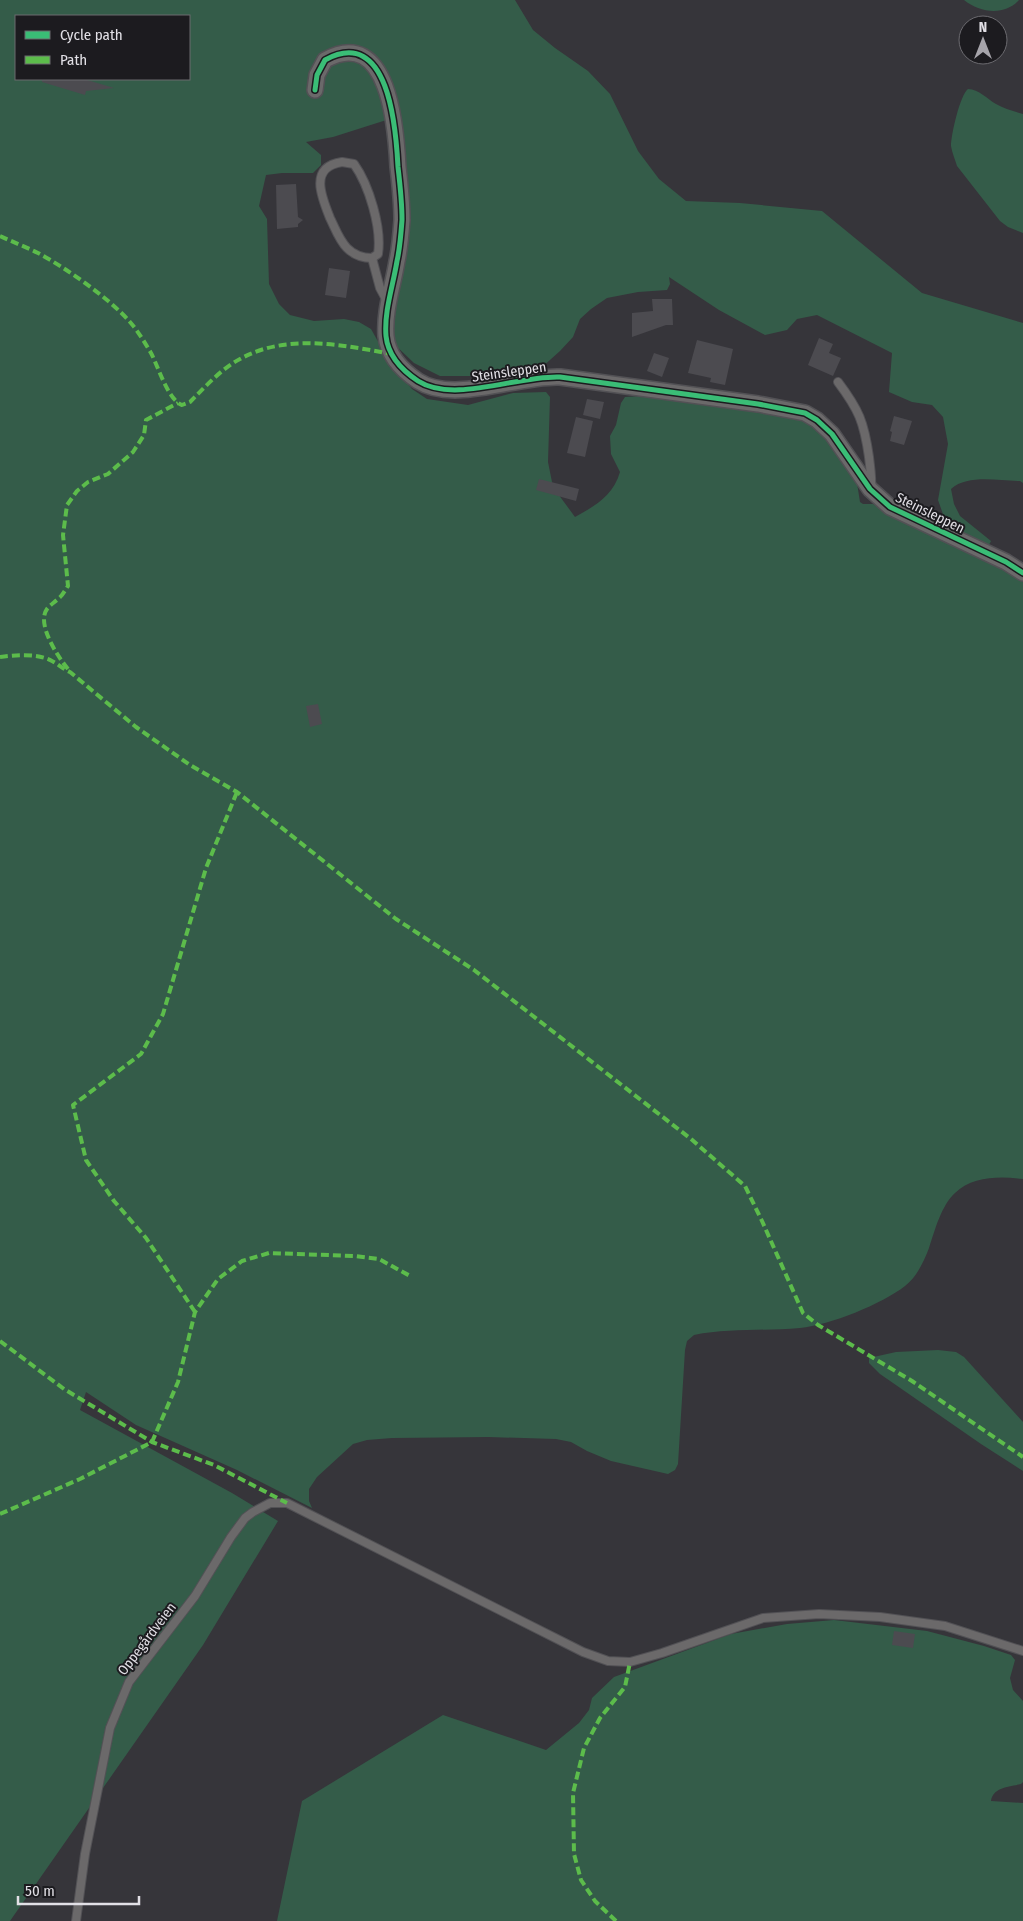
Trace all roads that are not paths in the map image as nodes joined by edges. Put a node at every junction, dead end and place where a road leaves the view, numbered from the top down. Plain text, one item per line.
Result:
1 (315, 90) dead end
2 (372, 258) junction
3 (388, 303) junction
4 (838, 382) dead end
5 (870, 489) junction
6 (1023, 573) edge
7 (1023, 1651) edge
8 (76, 1921) edge

1 - 3 street, Steinsleppen
2 - 2 lane
2 - 3 lane
3 - 5 street, Steinsleppen
4 - 5 lane
5 - 6 street, Steinsleppen
7 - 8 lane, Oppegårdveien

